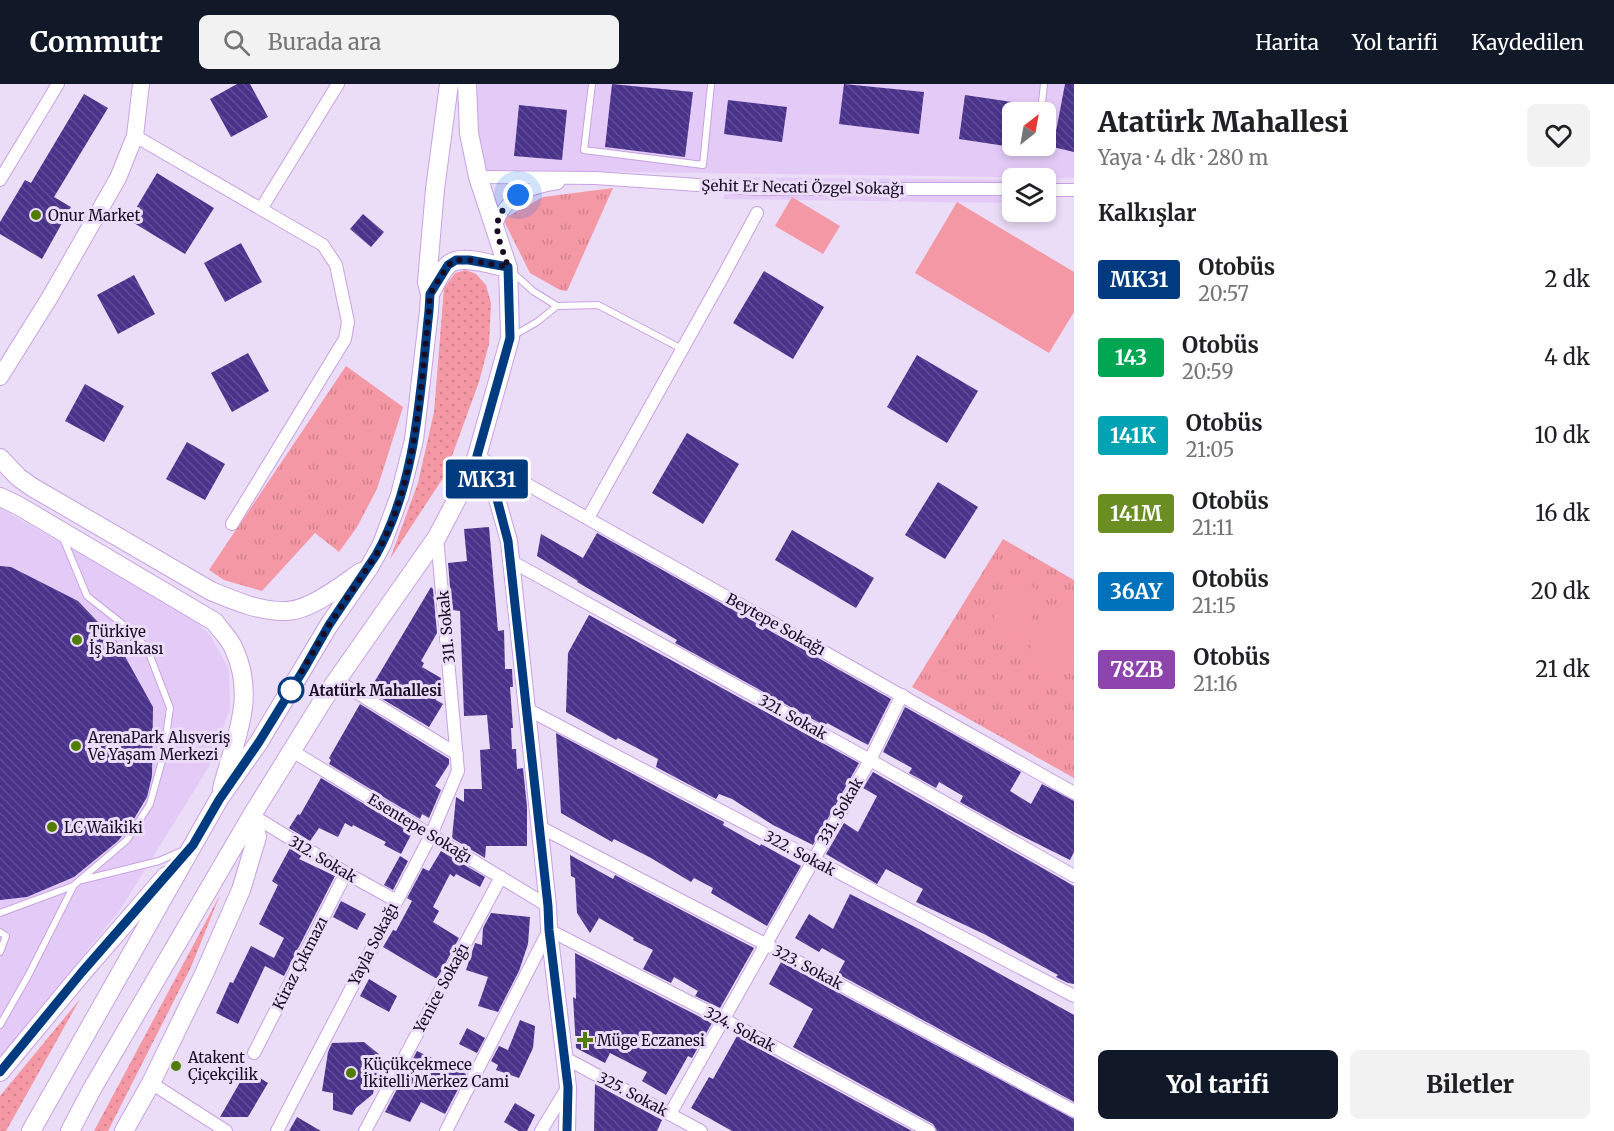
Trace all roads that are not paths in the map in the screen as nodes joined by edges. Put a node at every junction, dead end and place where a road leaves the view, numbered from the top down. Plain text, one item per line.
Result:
1 (58, 84) edge
2 (141, 84) edge
3 (338, 84) edge
4 (449, 84) edge
5 (467, 84) edge
6 (592, 84) edge
7 (711, 84) edge
8 (1044, 84) edge
9 (1042, 102) edge
10 (135, 136) junction
11 (478, 177) junction
12 (595, 178) junction
13 (0, 180) edge
14 (1002, 189) edge
15 (1056, 190) edge
16 (1074, 190) edge
17 (261, 209) junction
18 (757, 213) dead end
19 (496, 227) junction
20 (508, 267) junction
21 (430, 294) junction
22 (557, 306) junction
23 (510, 338) junction
24 (682, 349) junction
25 (0, 375) edge
26 (477, 456) junction
27 (0, 458) edge
28 (0, 497) edge
29 (588, 518) junction
30 (231, 524) dead end
31 (61, 532) junction
32 (438, 537) junction
33 (511, 561) junction
34 (370, 566) junction
35 (336, 680) junction
36 (902, 695) junction
37 (527, 709) junction
38 (292, 751) junction
39 (457, 754) junction
40 (870, 760) junction
41 (1074, 793) edge
42 (219, 800) junction
43 (252, 815) junction
44 (540, 827) junction
45 (431, 835) junction
46 (193, 845) junction
47 (813, 860) junction
48 (346, 873) junction
49 (1074, 876) edge
50 (501, 877) junction
51 (82, 880) junction
52 (73, 886) junction
53 (395, 900) junction
54 (548, 906) junction
55 (0, 914) edge
56 (549, 930) junction
57 (0, 932) edge
58 (765, 944) junction
59 (0, 952) edge
60 (1074, 996) edge
61 (723, 1019) junction
62 (0, 1025) edge
63 (254, 1053) dead end
64 (565, 1058) junction
65 (0, 1072) edge
66 (151, 1083) junction
67 (568, 1087) junction
68 (1074, 1111) edge
69 (670, 1114) junction
70 (31, 1131) edge
71 (70, 1131) edge
72 (124, 1131) edge
73 (133, 1131) edge
74 (226, 1131) edge
75 (277, 1131) edge
76 (365, 1131) edge
77 (446, 1131) edge
78 (541, 1131) edge
79 (567, 1131) edge
80 (701, 1131) edge
81 (929, 1131) edge

1 - 13 street
2 - 10 street
3 - 17 street
4 - 21 main road
5 - 11 main road
6 - 7 lane
8 - 9 lane
10 - 17 street
10 - 25 street
11 - 12 street
11 - 19 main road
12 - 14 street, Şehit Er Necati Özgel Sokağı
12 - 19 street
15 - 16 street
17 - 30 street
18 - 24 street
19 - 20 main road
20 - 21 main road
20 - 22 lane
20 - 23 main road
21 - 34 main road
22 - 23 lane
22 - 24 lane
23 - 26 main road
24 - 29 street
26 - 29 street, Beytepe Sokağı
26 - 32 main road
26 - 33 street
27 - 34 main road
28 - 31 main road
29 - 36 street, Beytepe Sokağı
31 - 42 main road
31 - 51 lane
32 - 35 main road
32 - 39 street, 311. Sokak
33 - 37 street
33 - 40 street, 321. Sokak
34 - 42 main road
35 - 38 main road
35 - 39 street
36 - 40 street, 331. Sokak
36 - 41 street, Beytepe Sokağı
37 - 44 street
37 - 47 street, 322. Sokak
38 - 43 main road
38 - 45 street, Esentepe Sokağı
39 - 45 street, Yayla Sokağı
40 - 47 street, 331. Sokak
40 - 49 street, 321. Sokak
42 - 46 main road
43 - 48 street, 312. Sokak
43 - 66 main road
43 - 71 main road
44 - 54 street
44 - 58 street, 323. Sokak
45 - 50 street, Esentepe Sokağı
45 - 53 street, Yayla Sokağı
46 - 51 lane
46 - 65 main road
46 - 70 main road
47 - 58 street, 331. Sokak
47 - 60 street, 322. Sokak
48 - 53 street, 312. Sokak
48 - 63 street, Kiraz Çıkmazı
50 - 54 street, Esentepe Sokağı
50 - 76 street, Yenice Sokağı
51 - 52 lane
52 - 55 lane
52 - 62 lane
53 - 75 street, Yayla Sokağı
54 - 56 street
56 - 61 street, 324. Sokak
56 - 64 street
56 - 77 street
57 - 59 lane
58 - 61 street, 331. Sokak
58 - 68 street, 323. Sokak
61 - 69 street, 331. Sokak
61 - 81 street, 324. Sokak
64 - 67 street
64 - 69 street, 325. Sokak
66 - 72 main road
66 - 73 main road
66 - 74 street
67 - 78 street
67 - 79 street
69 - 80 street, 325. Sokak

